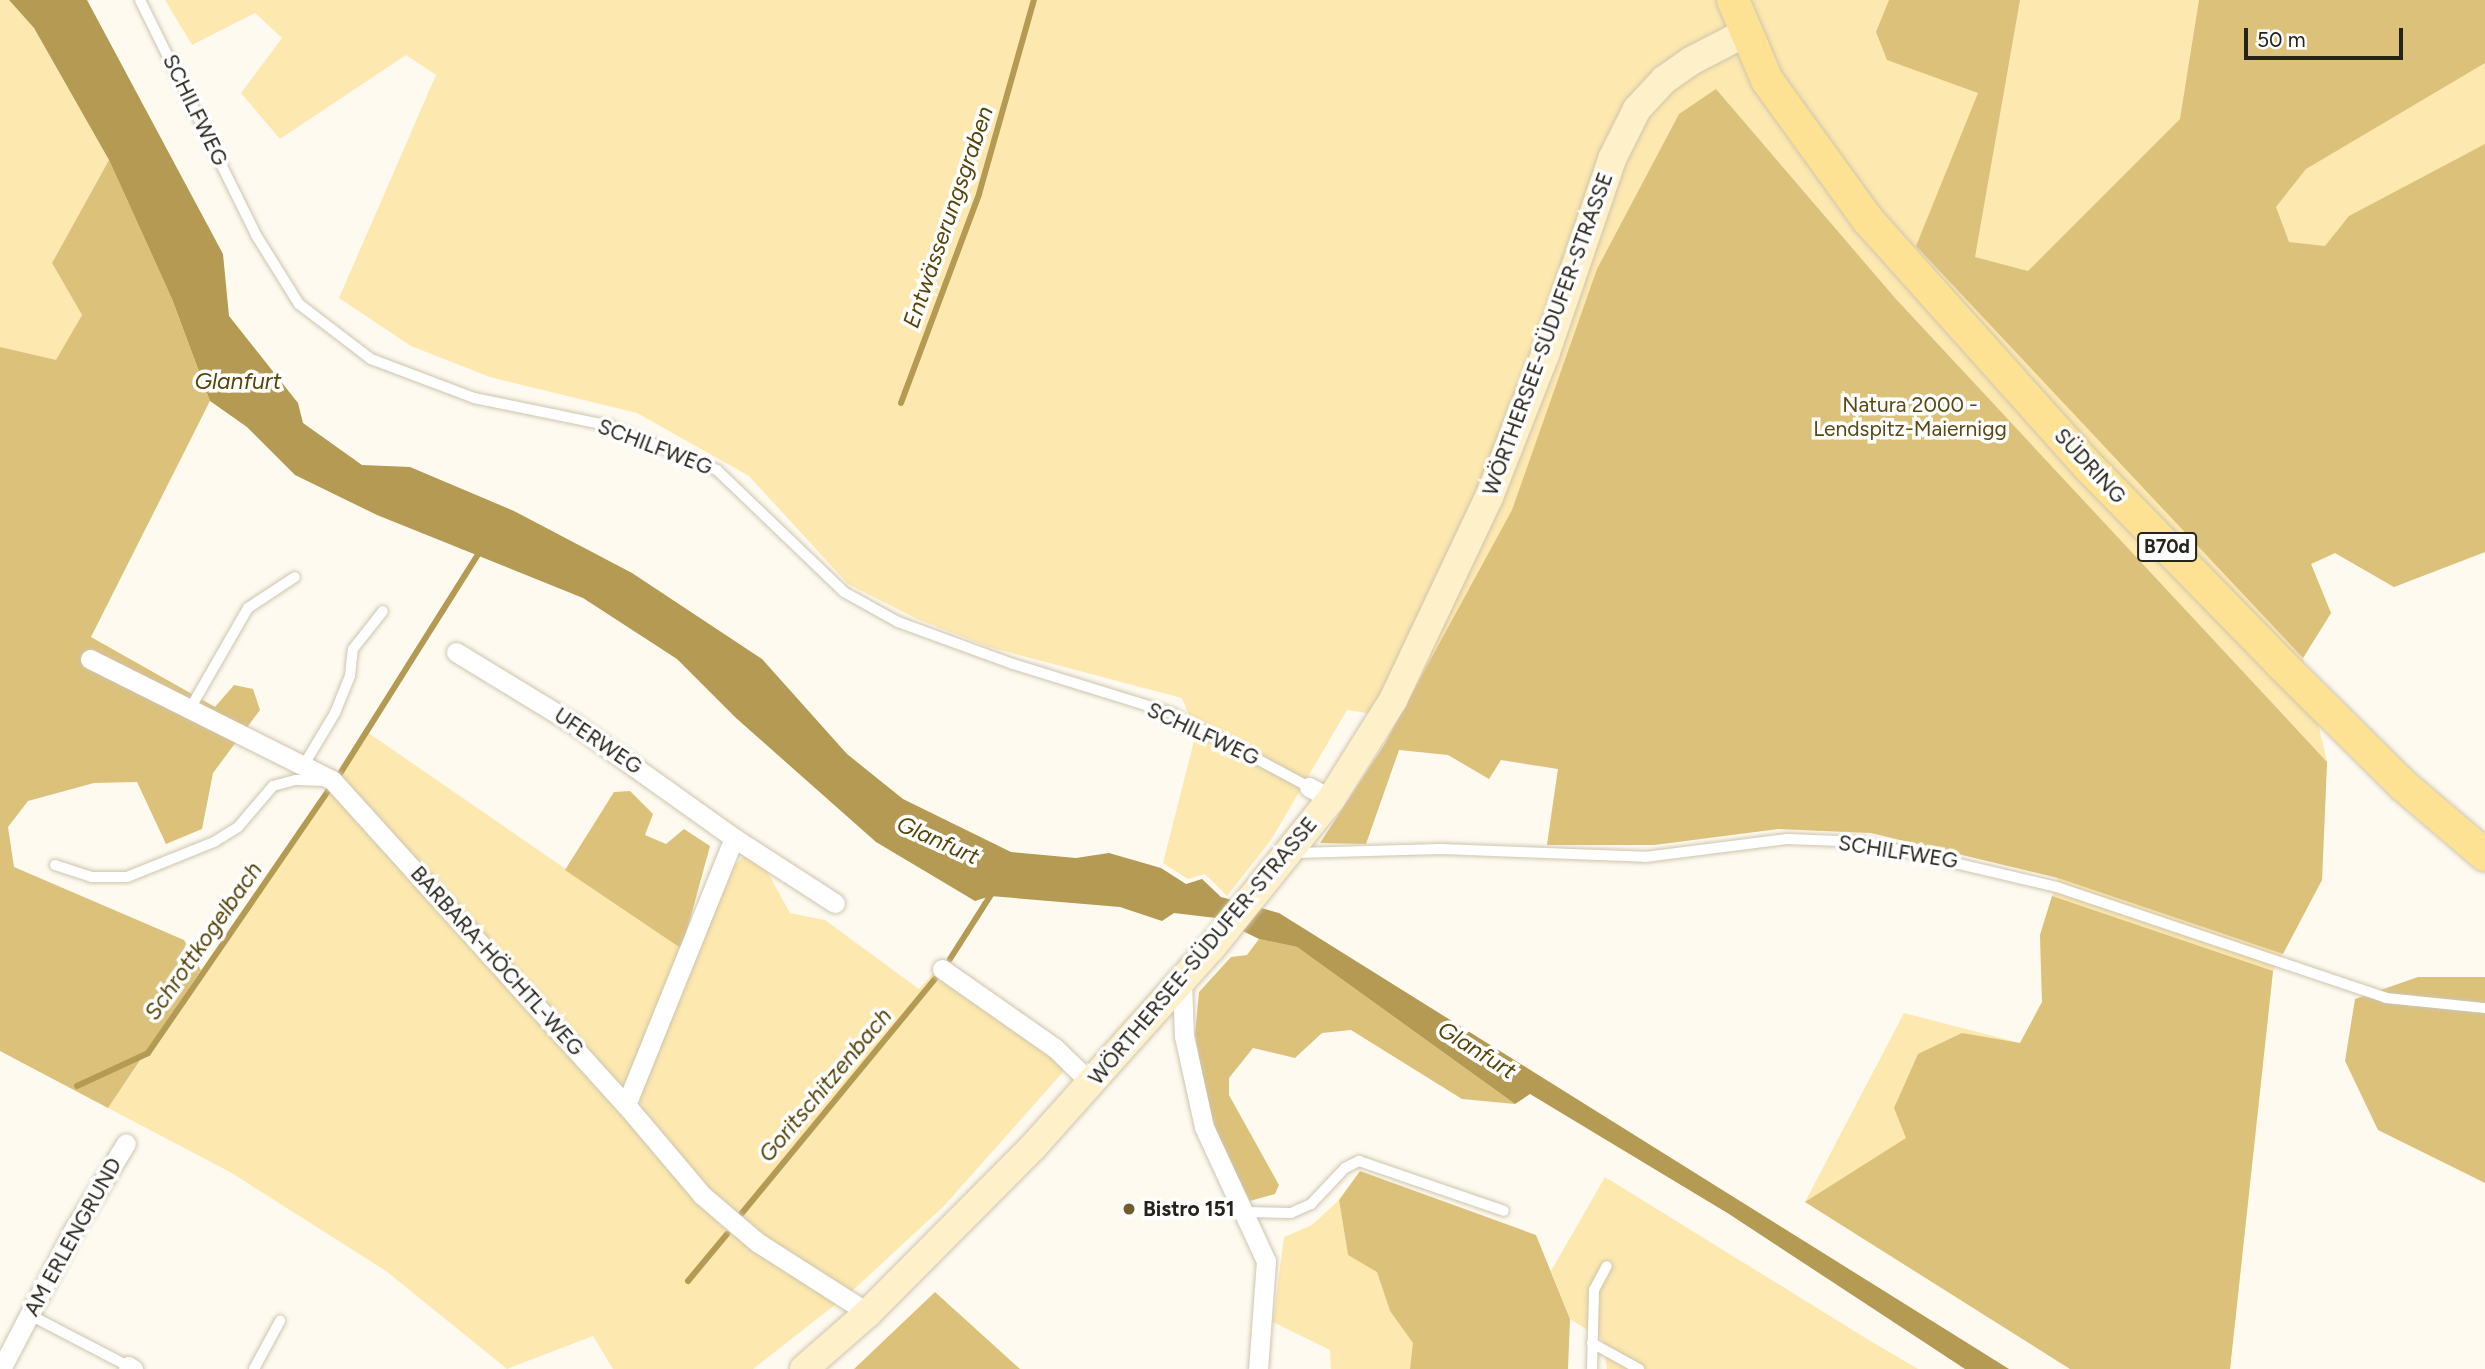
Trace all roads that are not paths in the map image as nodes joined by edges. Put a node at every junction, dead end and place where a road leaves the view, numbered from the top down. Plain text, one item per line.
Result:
1 (140, 0) edge
2 (1733, 0) edge
3 (1745, 33) junction
4 (295, 577) dead end
5 (383, 611) dead end
6 (456, 652) dead end
7 (90, 659) dead end
8 (191, 707) junction
9 (305, 763) junction
10 (332, 780) junction
11 (1320, 793) junction
12 (734, 838) junction
13 (1292, 853) junction
14 (2485, 855) edge
15 (55, 865) dead end
16 (835, 903) dead end
17 (942, 969) dead end
18 (1182, 982) junction
19 (2485, 1008) edge
20 (1091, 1083) junction
21 (626, 1105) junction
22 (126, 1143) dead end
23 (1504, 1211) dead end
24 (1246, 1212) junction
25 (1607, 1266) dead end
26 (869, 1313) junction
27 (30, 1315) junction
28 (280, 1321) dead end
29 (1592, 1343) junction
30 (131, 1368) edge
31 (1, 1369) edge
32 (254, 1369) edge
33 (804, 1369) edge
34 (1258, 1369) edge
35 (1592, 1369) edge
36 (1639, 1369) edge

1 - 11 lane, SCHILFWEG
2 - 3 main road, B70d
3 - 11 main road, WÖRTHERSEE-SÜDUFER-STRASSE
3 - 14 main road, SÜDRING / B70d
4 - 8 lane
5 - 9 lane
6 - 12 street, UFERWEG
7 - 8 street, BARBARA-HÖCHTL-WEG
8 - 9 street, BARBARA-HÖCHTL-WEG
9 - 10 street, BARBARA-HÖCHTL-WEG
10 - 15 lane
10 - 21 street, BARBARA-HÖCHTL-WEG
11 - 13 main road, WÖRTHERSEE-SÜDUFER-STRASSE
12 - 16 street, UFERWEG
12 - 21 street
13 - 18 main road, WÖRTHERSEE-SÜDUFER-STRASSE
13 - 19 lane, SCHILFWEG
17 - 20 street
18 - 20 main road, WÖRTHERSEE-SÜDUFER-STRASSE
18 - 24 street
20 - 26 main road, WÖRTHERSEE-SÜDUFER-STRASSE
21 - 26 street, BARBARA-HÖCHTL-WEG
22 - 27 street, AM ERLENGRUND
23 - 24 lane
24 - 34 street
25 - 29 lane
26 - 33 main road, WÖRTHERSEE-SÜDUFER-STRASSE
27 - 30 lane
27 - 31 street, AM ERLENGRUND
28 - 32 lane
29 - 35 lane
29 - 36 lane

